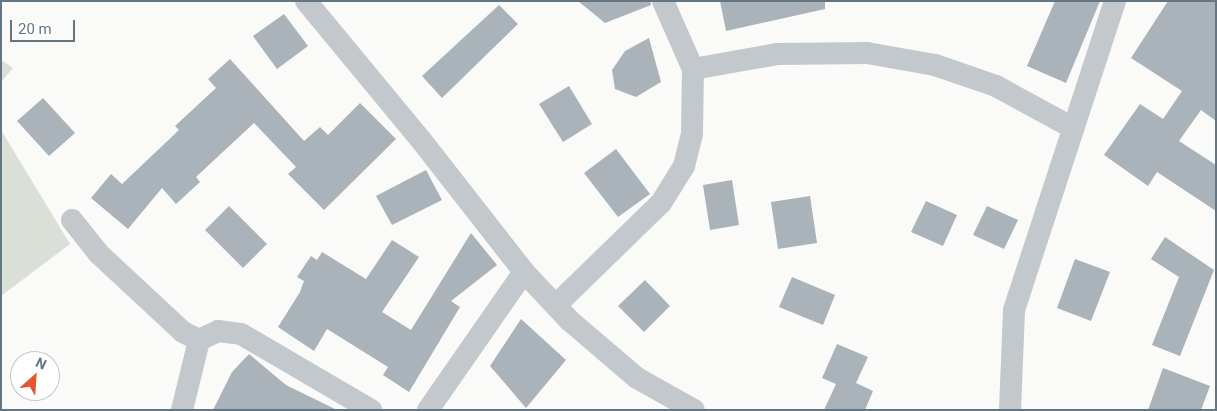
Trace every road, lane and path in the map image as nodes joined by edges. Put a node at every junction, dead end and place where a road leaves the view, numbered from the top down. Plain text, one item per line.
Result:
1 (306, 1) edge
2 (664, 1) edge
3 (1115, 1) edge
4 (693, 69) junction
5 (1073, 128) junction
6 (72, 220) dead end
7 (524, 272) junction
8 (556, 305) junction
9 (199, 340) junction
10 (182, 410) edge
11 (371, 410) edge
12 (428, 410) edge
13 (694, 410) edge
14 (1010, 410) edge

1 - 7 street
2 - 4 street
3 - 5 street
4 - 5 street
4 - 8 street
5 - 14 street
6 - 9 street
7 - 8 street
7 - 12 street
8 - 13 street
9 - 10 street
9 - 11 street

